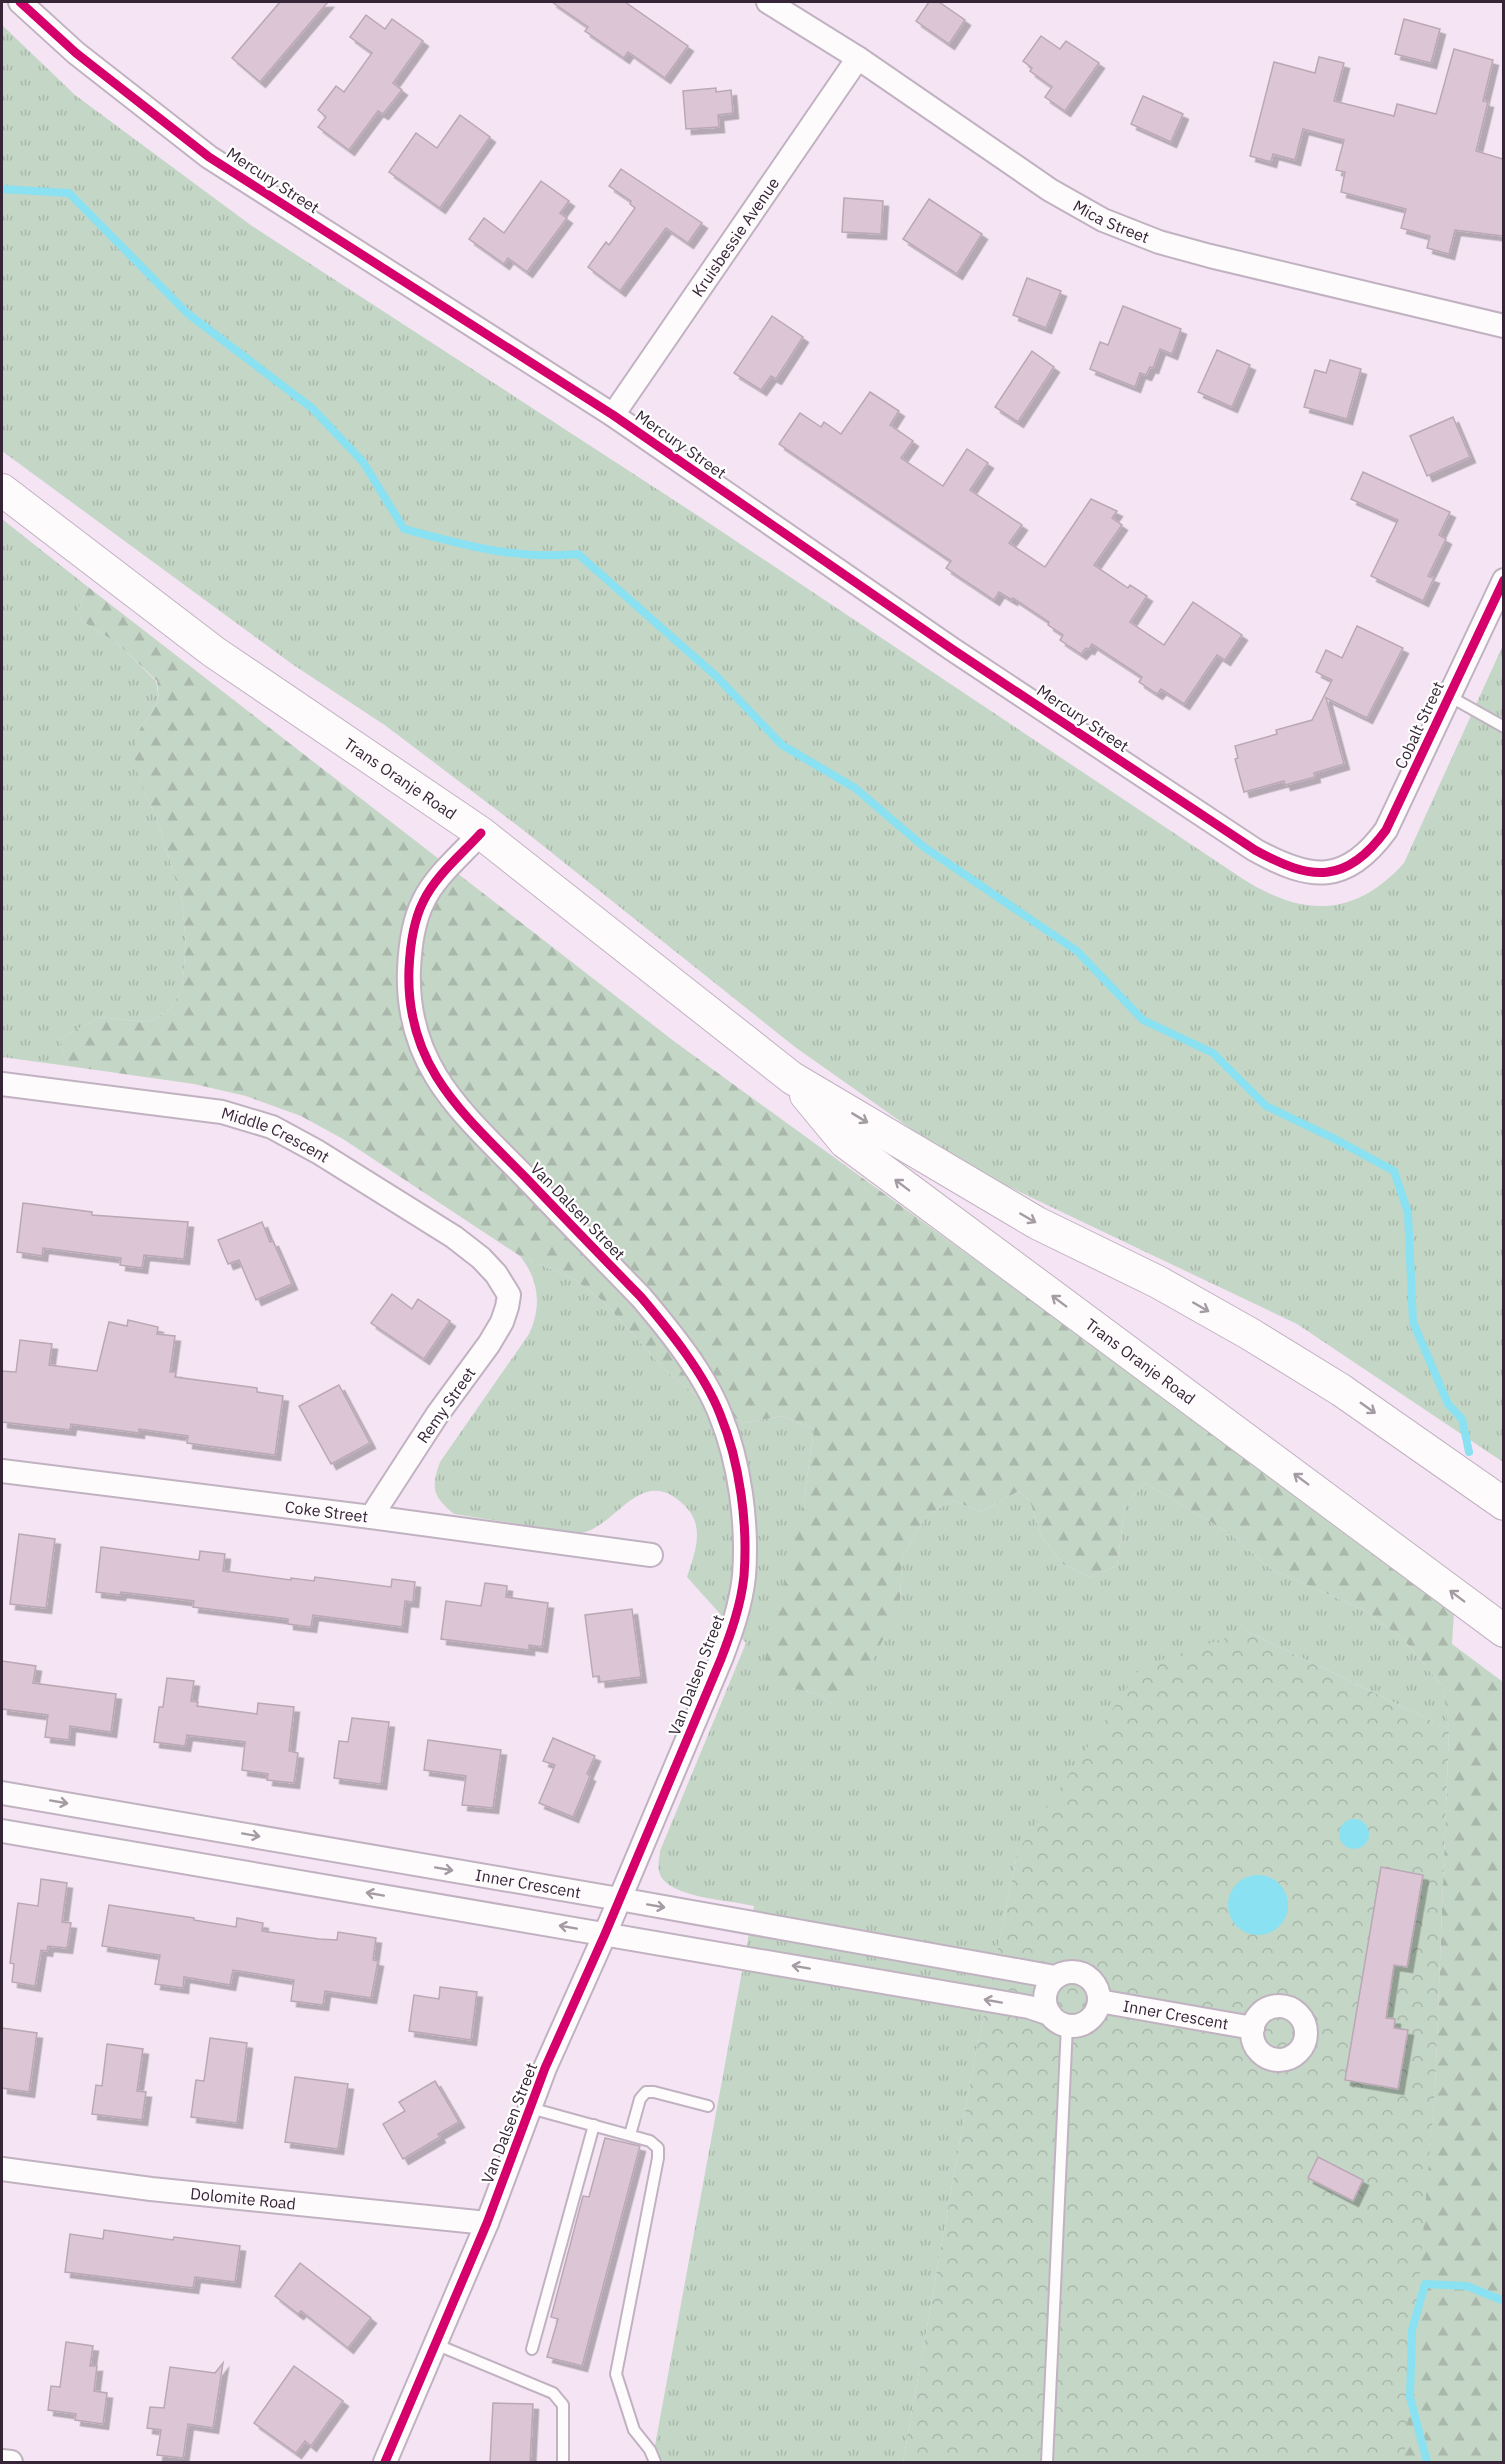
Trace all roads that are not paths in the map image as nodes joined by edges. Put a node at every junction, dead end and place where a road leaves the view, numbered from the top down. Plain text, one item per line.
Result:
1 (20, 2) edge
2 (768, 2) edge
3 (858, 58) junction
4 (1503, 326) edge
5 (613, 415) junction
6 (2, 490) edge
7 (1503, 580) edge
8 (1449, 696) junction
9 (1503, 726) edge
10 (481, 833) junction
11 (1344, 868) joint
12 (792, 1078) junction
13 (2, 1084) edge
14 (506, 1288) joint
15 (2, 1471) edge
16 (1503, 1504) edge
17 (371, 1517) junction
18 (651, 1555) dead end
19 (1503, 1631) edge
20 (2, 1793) edge
21 (2, 1831) edge
22 (619, 1899) junction
23 (605, 1934) junction
24 (1055, 1977) junction
25 (1099, 2001) junction
26 (1059, 2020) junction
27 (1253, 2028) dead end
28 (708, 2106) dead end
29 (530, 2108) junction
30 (594, 2125) junction
31 (630, 2135) junction
32 (2, 2169) edge
33 (487, 2223) junction
34 (435, 2344) junction
35 (532, 2349) dead end
36 (2, 2461) edge
37 (11, 2463) edge
38 (385, 2463) edge
39 (563, 2463) edge
40 (655, 2463) edge
41 (1047, 2463) edge

1 - 5 street, Mercury Street
2 - 3 street, Mica Street
3 - 4 street, Mica Street
3 - 5 street, Kruisbessie Avenue
5 - 11 street, Mercury Street
6 - 10 main road, Trans Oranje Road
7 - 8 street, Cobalt Street
8 - 9 lane
8 - 11 street, Cobalt Street
10 - 12 main road, Trans Oranje Road
10 - 22 street, Van Dalsen Street
12 -> 16 main road, Trans Oranje Road
19 -> 12 main road, Trans Oranje Road
13 - 14 street, Middle Crescent
14 - 17 street, Remy Street
15 - 17 street, Coke Street
17 - 18 street, Coke Street
20 -> 22 street, Inner Crescent
23 -> 21 street
22 - 23 street, Van Dalsen Street
22 -> 24 street, Inner Crescent
26 -> 23 street
23 - 29 street, Van Dalsen Street
24 - 25 street
24 - 26 street
25 - 26 street
25 - 27 street, Inner Crescent
26 - 41 lane
28 - 31 lane
29 - 30 lane
29 - 33 street, Van Dalsen Street
30 - 31 lane
30 - 35 lane
31 - 40 lane
32 - 33 street, Dolomite Road
33 - 34 street, Van Dalsen Street
34 - 38 street, Van Dalsen Street
34 - 39 lane
36 - 37 street

